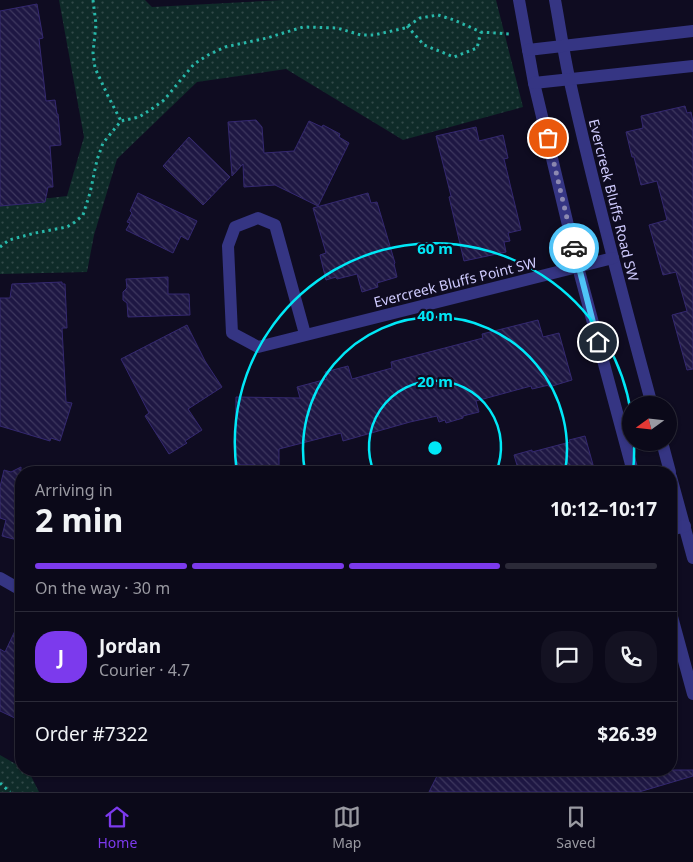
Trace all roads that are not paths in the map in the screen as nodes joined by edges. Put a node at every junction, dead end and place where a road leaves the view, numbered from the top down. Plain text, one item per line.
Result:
1 (519, 0) edge
2 (554, 0) edge
3 (693, 31) edge
4 (563, 46) junction
5 (528, 50) junction
6 (693, 66) edge
7 (569, 79) junction
8 (534, 83) junction
9 (613, 258) junction
10 (578, 267) junction
11 (305, 334) junction
12 (650, 396) edge
13 (664, 451) edge
14 (632, 466) edge
15 (668, 466) edge
16 (677, 500) edge
17 (684, 526) junction
18 (677, 528) edge
19 (693, 558) edge
20 (0, 578) edge
21 (15, 587) edge
22 (677, 635) edge
23 (693, 694) edge

1 - 5 street
2 - 4 street, Evercreek Bluffs Road SW
3 - 4 street
4 - 5 street
4 - 7 street, Evercreek Bluffs Road SW
5 - 8 street
6 - 7 street
7 - 8 street
7 - 9 street, Evercreek Bluffs Road SW
8 - 10 street
9 - 10 street, Evercreek Bluffs Point SW
9 - 12 street, Evercreek Bluffs Road SW
10 - 11 street, Evercreek Bluffs Point SW
10 - 14 street
11 - 11 street, Evercreek Bluffs Point SW
13 - 15 street
16 - 17 street
17 - 18 street
17 - 19 street
20 - 21 street
22 - 23 street

